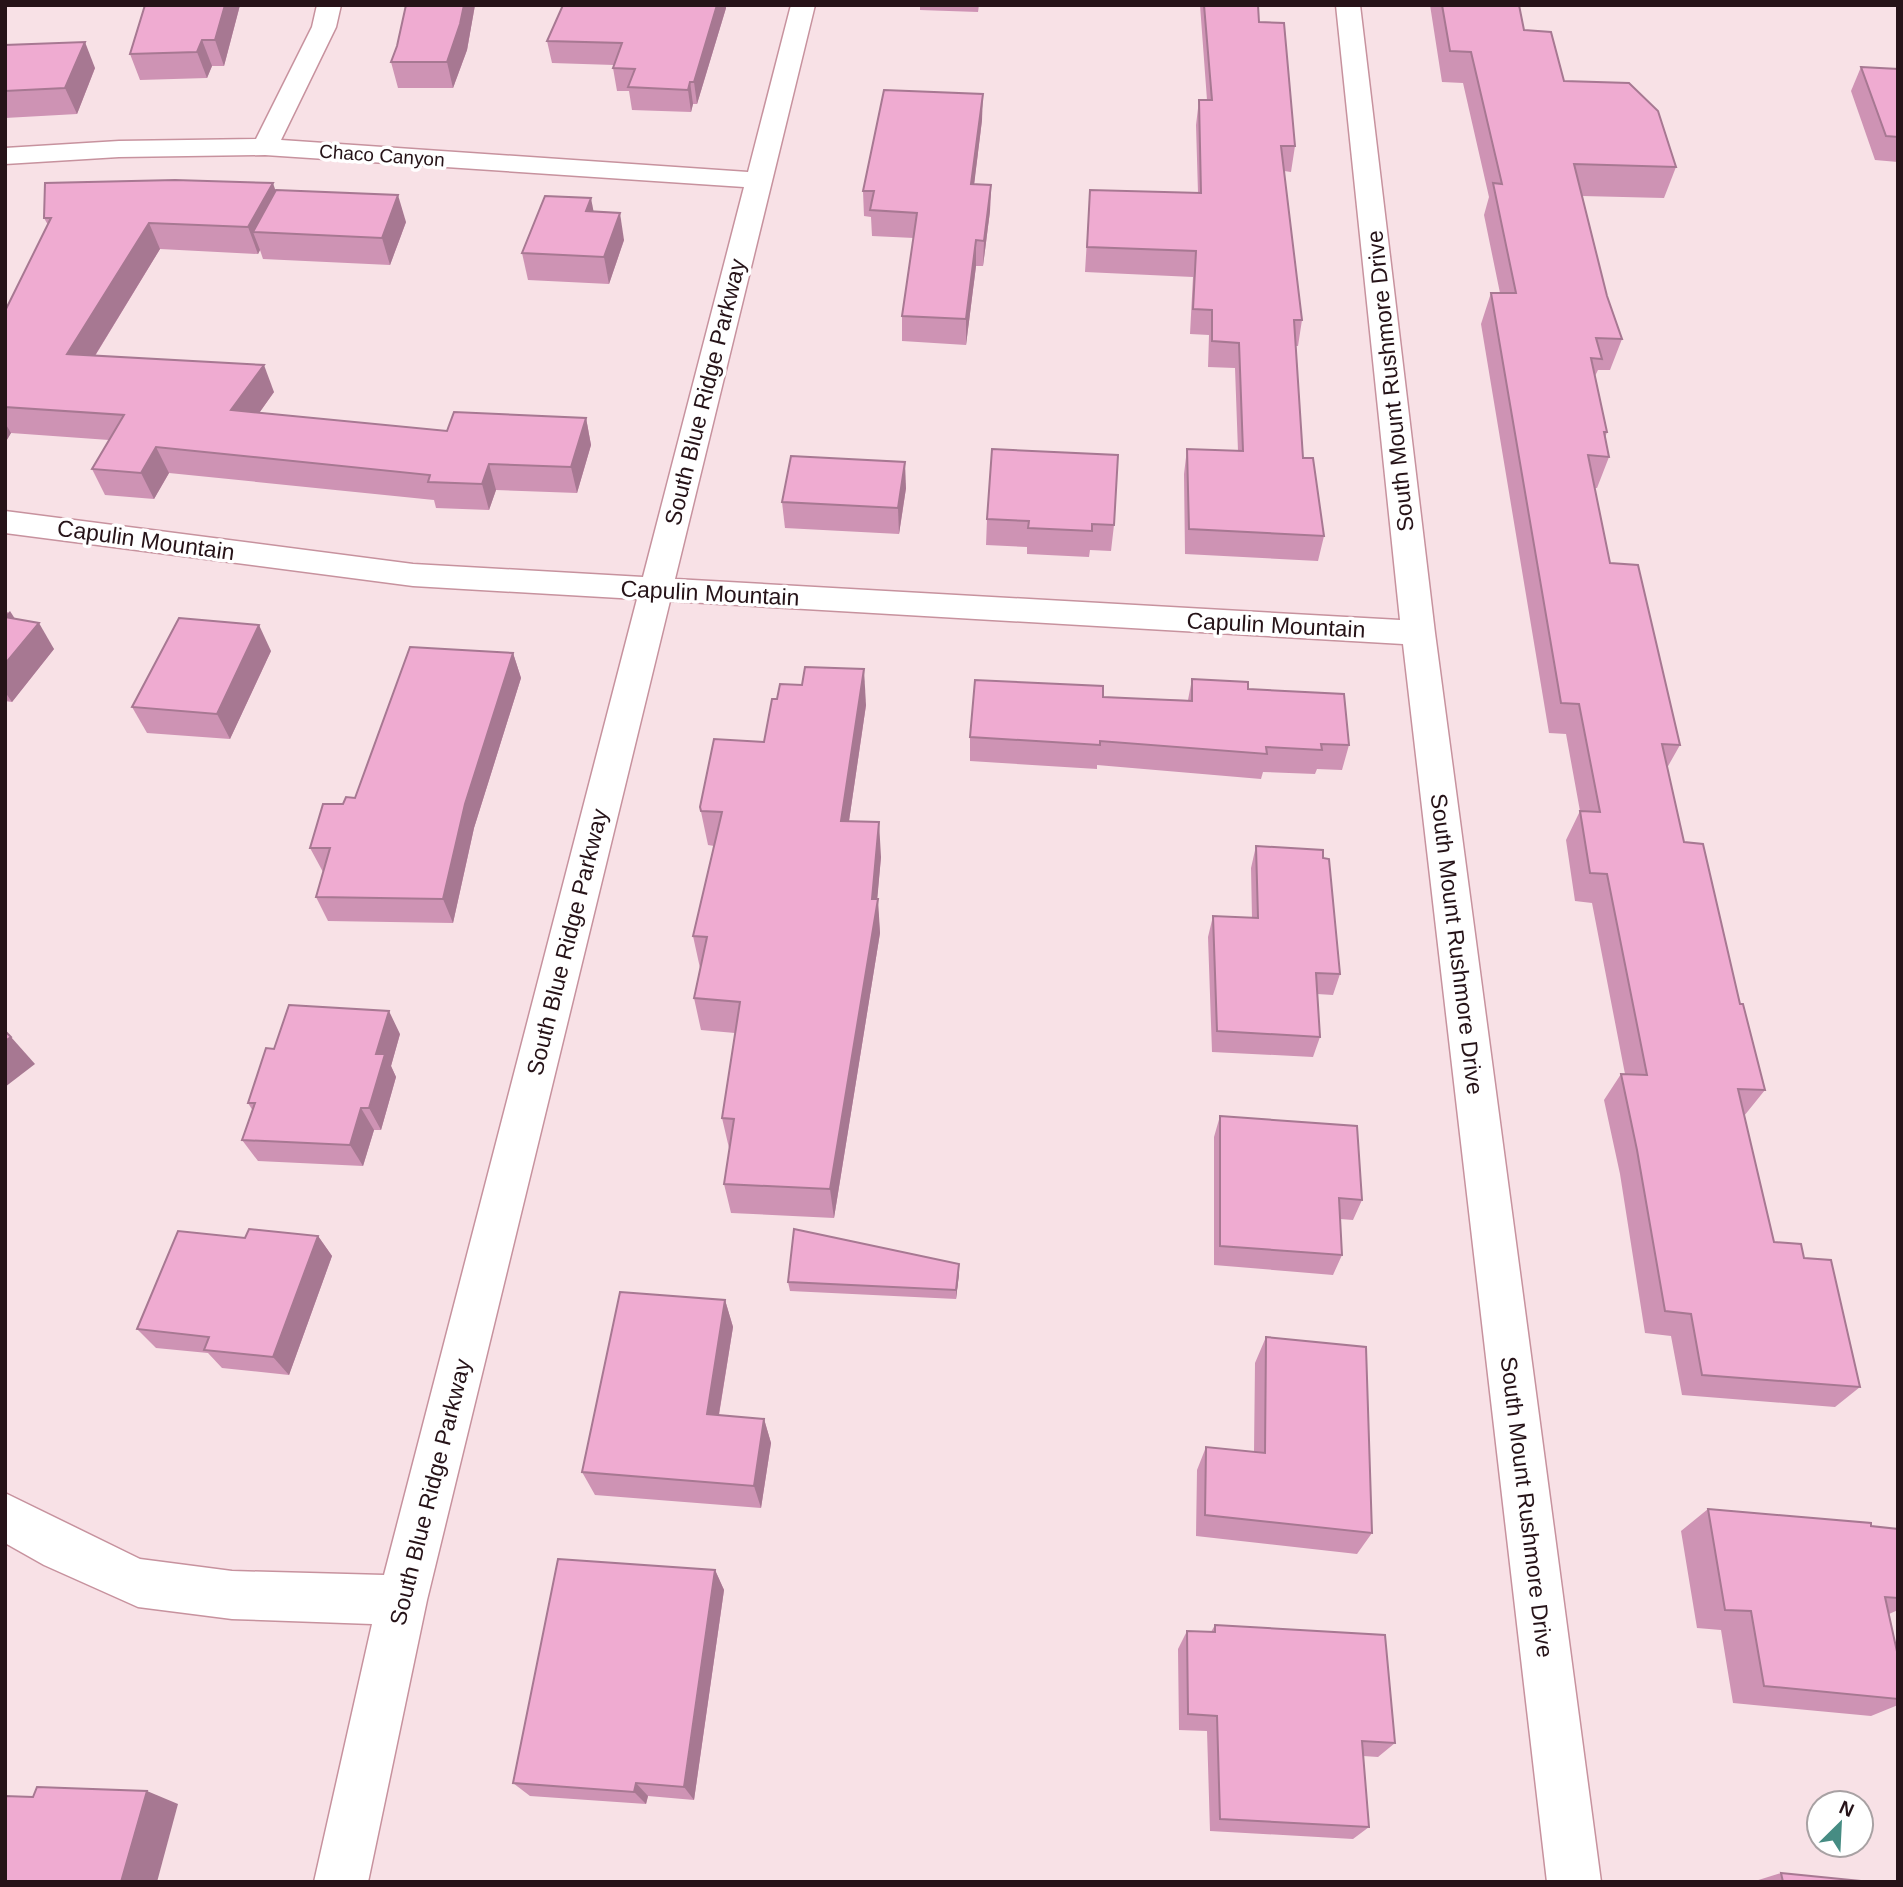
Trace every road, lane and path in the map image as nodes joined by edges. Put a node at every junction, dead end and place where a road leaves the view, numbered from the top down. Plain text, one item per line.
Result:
1 (329, 5) edge
2 (803, 5) edge
3 (1348, 5) edge
4 (265, 147) junction
5 (5, 156) edge
6 (757, 180) junction
7 (5, 522) edge
8 (656, 590) junction
9 (1418, 633) junction
10 (5, 1517) edge
11 (402, 1600) junction
12 (341, 1882) edge
13 (1574, 1882) edge

1 - 4 street
2 - 6 street, South Blue Ridge Parkway
3 - 9 street, South Mount Rushmore Drive
4 - 5 street, Chaco Canyon
4 - 6 street, Chaco Canyon
6 - 8 street, South Blue Ridge Parkway
7 - 8 street, Capulin Mountain
8 - 9 street, Capulin Mountain
8 - 11 street, South Blue Ridge Parkway
9 - 13 street, South Mount Rushmore Drive
10 - 11 street
11 - 12 street, South Blue Ridge Parkway

